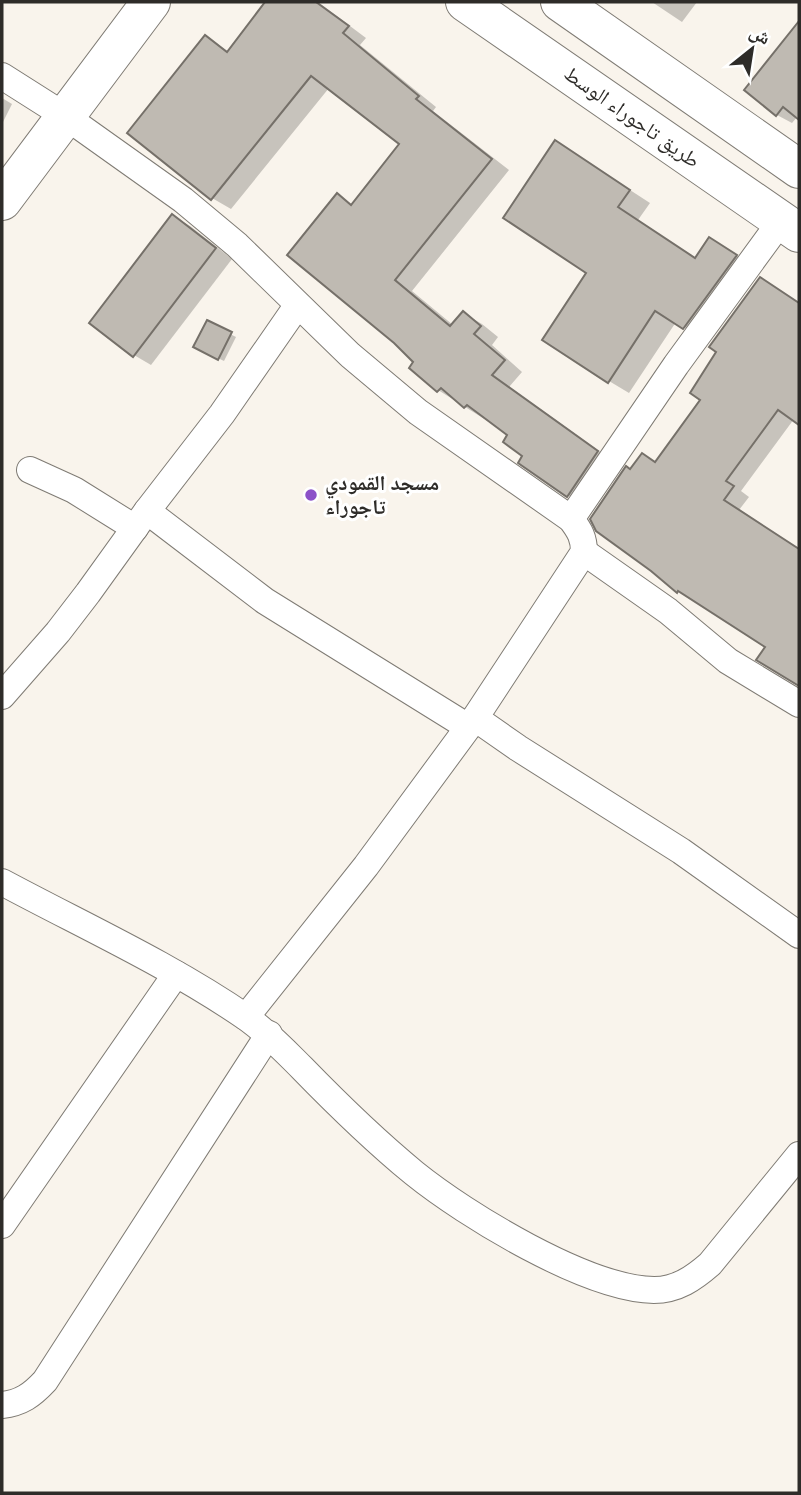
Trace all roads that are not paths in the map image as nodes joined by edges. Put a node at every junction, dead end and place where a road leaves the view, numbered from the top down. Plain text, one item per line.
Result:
1 (151, 2) edge
2 (465, 2) edge
3 (560, 2) edge
4 (2, 76) edge
5 (65, 116) junction
6 (799, 169) edge
7 (2, 201) edge
8 (790, 227) edge
9 (297, 306) junction
10 (30, 470) dead end
11 (571, 519) junction
12 (141, 520) junction
13 (584, 552) junction
14 (2, 696) edge
15 (799, 704) edge
16 (472, 722) junction
17 (2, 882) edge
18 (799, 934) edge
19 (176, 974) junction
20 (246, 1017) junction
21 (269, 1034) junction
22 (799, 1155) edge
23 (2, 1225) edge
24 (2, 1405) edge

1 - 5 main road
2 - 8 main road, طريق تاجوراء الوسط
3 - 6 main road
4 - 5 street
5 - 7 main road
5 - 9 street
8 - 11 street
9 - 11 street
9 - 12 street
10 - 12 street
11 - 13 street
12 - 14 street
12 - 16 street
13 - 15 street
13 - 16 street
16 - 18 street
16 - 20 street
17 - 19 street
19 - 20 street
19 - 23 street
20 - 21 street
21 - 22 street
21 - 24 street

